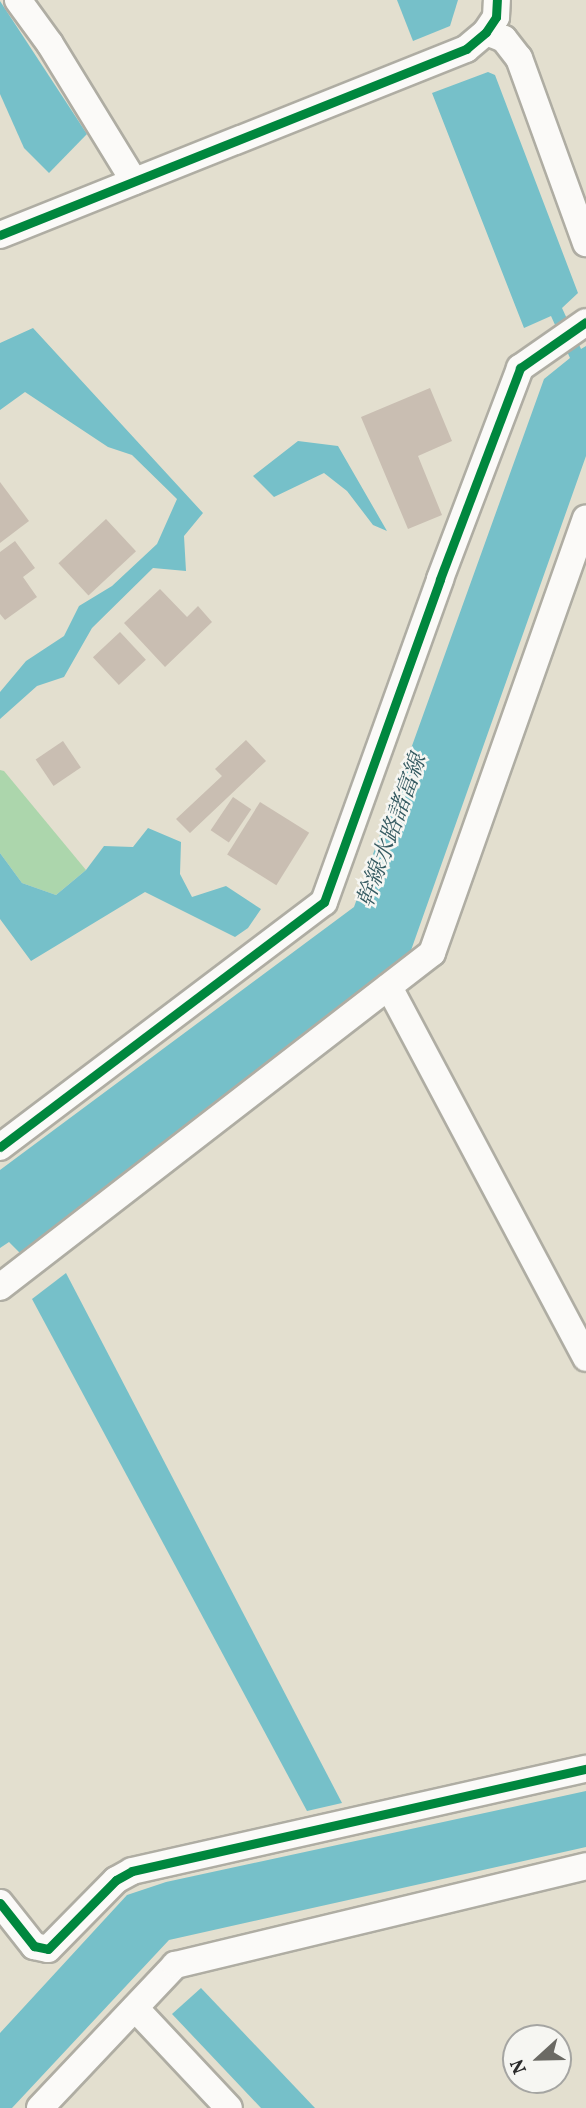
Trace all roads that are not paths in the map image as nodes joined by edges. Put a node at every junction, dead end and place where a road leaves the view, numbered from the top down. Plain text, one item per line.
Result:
1 (18, 0) edge
2 (497, 0) edge
3 (486, 32) junction
4 (134, 181) junction
5 (0, 235) edge
6 (586, 243) edge
7 (574, 329) edge
8 (586, 519) edge
9 (389, 986) junction
10 (0, 1147) edge
11 (2, 1281) edge
12 (586, 1358) edge
13 (586, 1769) edge
14 (586, 1866) edge
15 (0, 1903) edge
16 (135, 2008) junction
17 (40, 2108) edge
18 (229, 2108) edge

1 - 4 street
2 - 3 street
3 - 4 street
3 - 6 street
4 - 5 street
7 - 10 street
8 - 9 street
9 - 11 street
9 - 12 street
13 - 15 street
14 - 16 street
16 - 17 street
16 - 18 street

